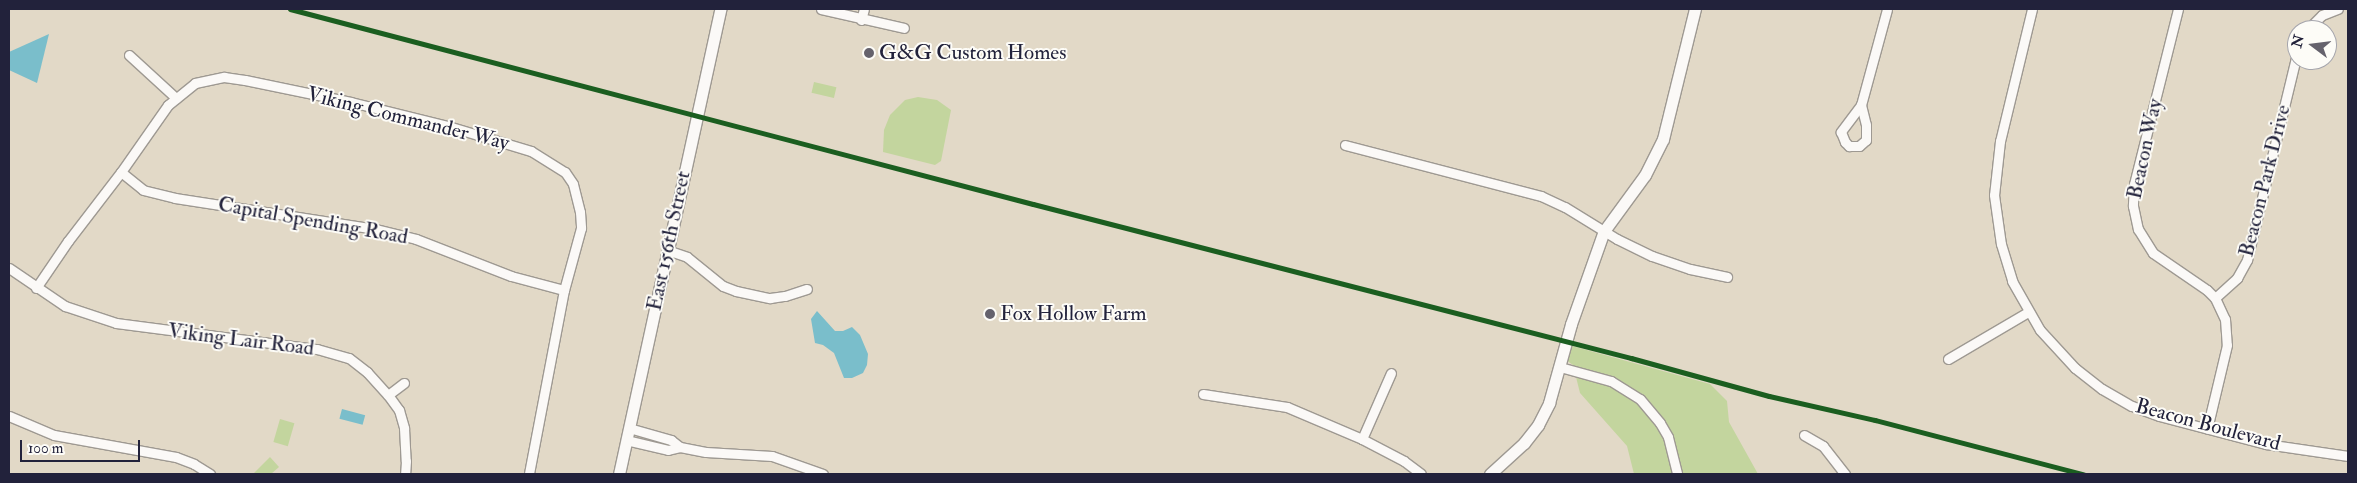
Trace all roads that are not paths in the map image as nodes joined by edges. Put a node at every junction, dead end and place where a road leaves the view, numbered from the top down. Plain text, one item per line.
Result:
1 (720, 9) edge
2 (821, 9) edge
3 (864, 9) edge
4 (1694, 9) edge
5 (1887, 9) edge
6 (2032, 9) edge
7 (2178, 9) edge
8 (2338, 9) edge
9 (861, 20) junction
10 (2317, 20) edge
11 (904, 28) dead end
12 (129, 55) dead end
13 (2293, 70) edge
14 (176, 98) junction
15 (1861, 104) dead end
16 (1345, 145) dead end
17 (121, 172) junction
18 (1604, 231) junction
19 (667, 250) junction
20 (9, 268) edge
21 (1727, 277) dead end
22 (36, 288) junction
23 (807, 289) dead end
24 (564, 290) junction
25 (2215, 298) junction
26 (2028, 312) junction
27 (1948, 359) dead end
28 (1560, 367) junction
29 (1390, 373) dead end
30 (404, 384) dead end
31 (1204, 394) dead end
32 (388, 395) junction
33 (9, 416) edge
34 (629, 428) junction
35 (2207, 429) junction
36 (1804, 435) dead end
37 (1362, 439) junction
38 (626, 440) junction
39 (680, 447) junction
40 (2348, 456) edge
41 (210, 474) edge
42 (405, 474) edge
43 (529, 474) edge
44 (619, 474) edge
45 (823, 474) edge
46 (1421, 474) edge
47 (1490, 474) edge
48 (1677, 474) edge
49 (1844, 474) edge

1 - 19 street, East 156th Street
2 - 9 street
3 - 9 street
4 - 18 street
5 - 15 street
6 - 26 street, Beacon Boulevard
7 - 25 street, Beacon Way
8 - 10 street
9 - 11 street
12 - 14 street
13 - 25 street, Beacon Park Drive
14 - 17 street, Viking Commander Way
14 - 24 street, Viking Commander Way
16 - 18 street
17 - 22 street, Viking Commander Way
17 - 24 street, Capital Spending Road
18 - 21 street
18 - 28 street
19 - 23 street
19 - 34 street, East 156th Street
20 - 22 street, Viking Lair Road
22 - 32 street, Viking Lair Road
24 - 43 street, Viking Commander Way
25 - 35 street, Beacon Way
26 - 27 street
26 - 35 street, Beacon Boulevard
28 - 47 street
28 - 48 street
29 - 37 street
30 - 32 street
31 - 37 street
32 - 42 street, Viking Lair Road
33 - 41 street
34 - 38 street, East 156th Street
34 - 39 street
35 - 40 street, Beacon Boulevard
36 - 49 street
37 - 46 street
38 - 39 street
38 - 44 street, East 156th Street
39 - 45 street

